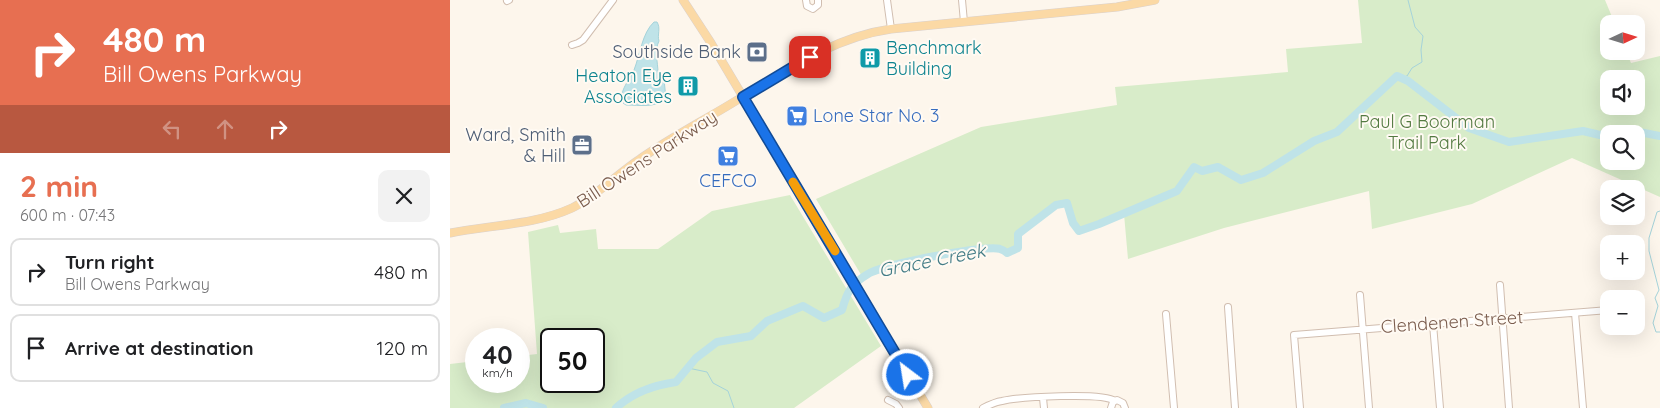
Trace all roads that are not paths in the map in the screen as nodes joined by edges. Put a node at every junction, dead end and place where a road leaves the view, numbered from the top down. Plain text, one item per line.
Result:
1 (613, 0) edge
2 (682, 0) edge
3 (806, 0) edge
4 (818, 0) edge
5 (887, 0) edge
6 (962, 0) edge
7 (1155, 0) edge
8 (964, 22) junction
9 (891, 29) junction
10 (572, 45) dead end
11 (743, 97) junction
12 (450, 233) edge
13 (1500, 284) dead end
14 (1360, 296) dead end
15 (1228, 307) dead end
16 (1600, 311) edge
17 (1575, 313) junction
18 (1166, 314) dead end
19 (1502, 319) junction
20 (1433, 324) junction
21 (1363, 329) junction
22 (1043, 398) junction
23 (888, 400) dead end
24 (1115, 401) junction
25 (899, 408) edge
26 (928, 408) edge
27 (983, 408) edge
28 (1044, 408) edge
29 (1111, 408) edge
30 (1125, 408) edge
31 (1174, 408) edge
32 (1236, 408) edge
33 (1300, 408) edge
34 (1369, 408) edge
35 (1440, 408) edge
36 (1509, 408) edge
37 (1583, 408) edge

1 - 10 street
2 - 11 main road
3 - 4 street
5 - 9 street
6 - 8 street
7 - 8 main road, Bill Owens Parkway
8 - 9 main road, Bill Owens Parkway
9 - 11 main road, Bill Owens Parkway
11 - 12 main road, Bill Owens Parkway
11 - 26 main road
13 - 19 street
14 - 21 street
15 - 32 street
16 - 17 street, Clendenen Street
17 - 19 street, Clendenen Street
17 - 37 street
18 - 31 street
19 - 20 street, Clendenen Street
19 - 36 street
20 - 21 street, Clendenen Street
20 - 35 street
21 - 33 street, Clendenen Street
21 - 34 street
22 - 24 street
22 - 27 street
22 - 28 street
23 - 25 street
24 - 29 street
24 - 30 street

